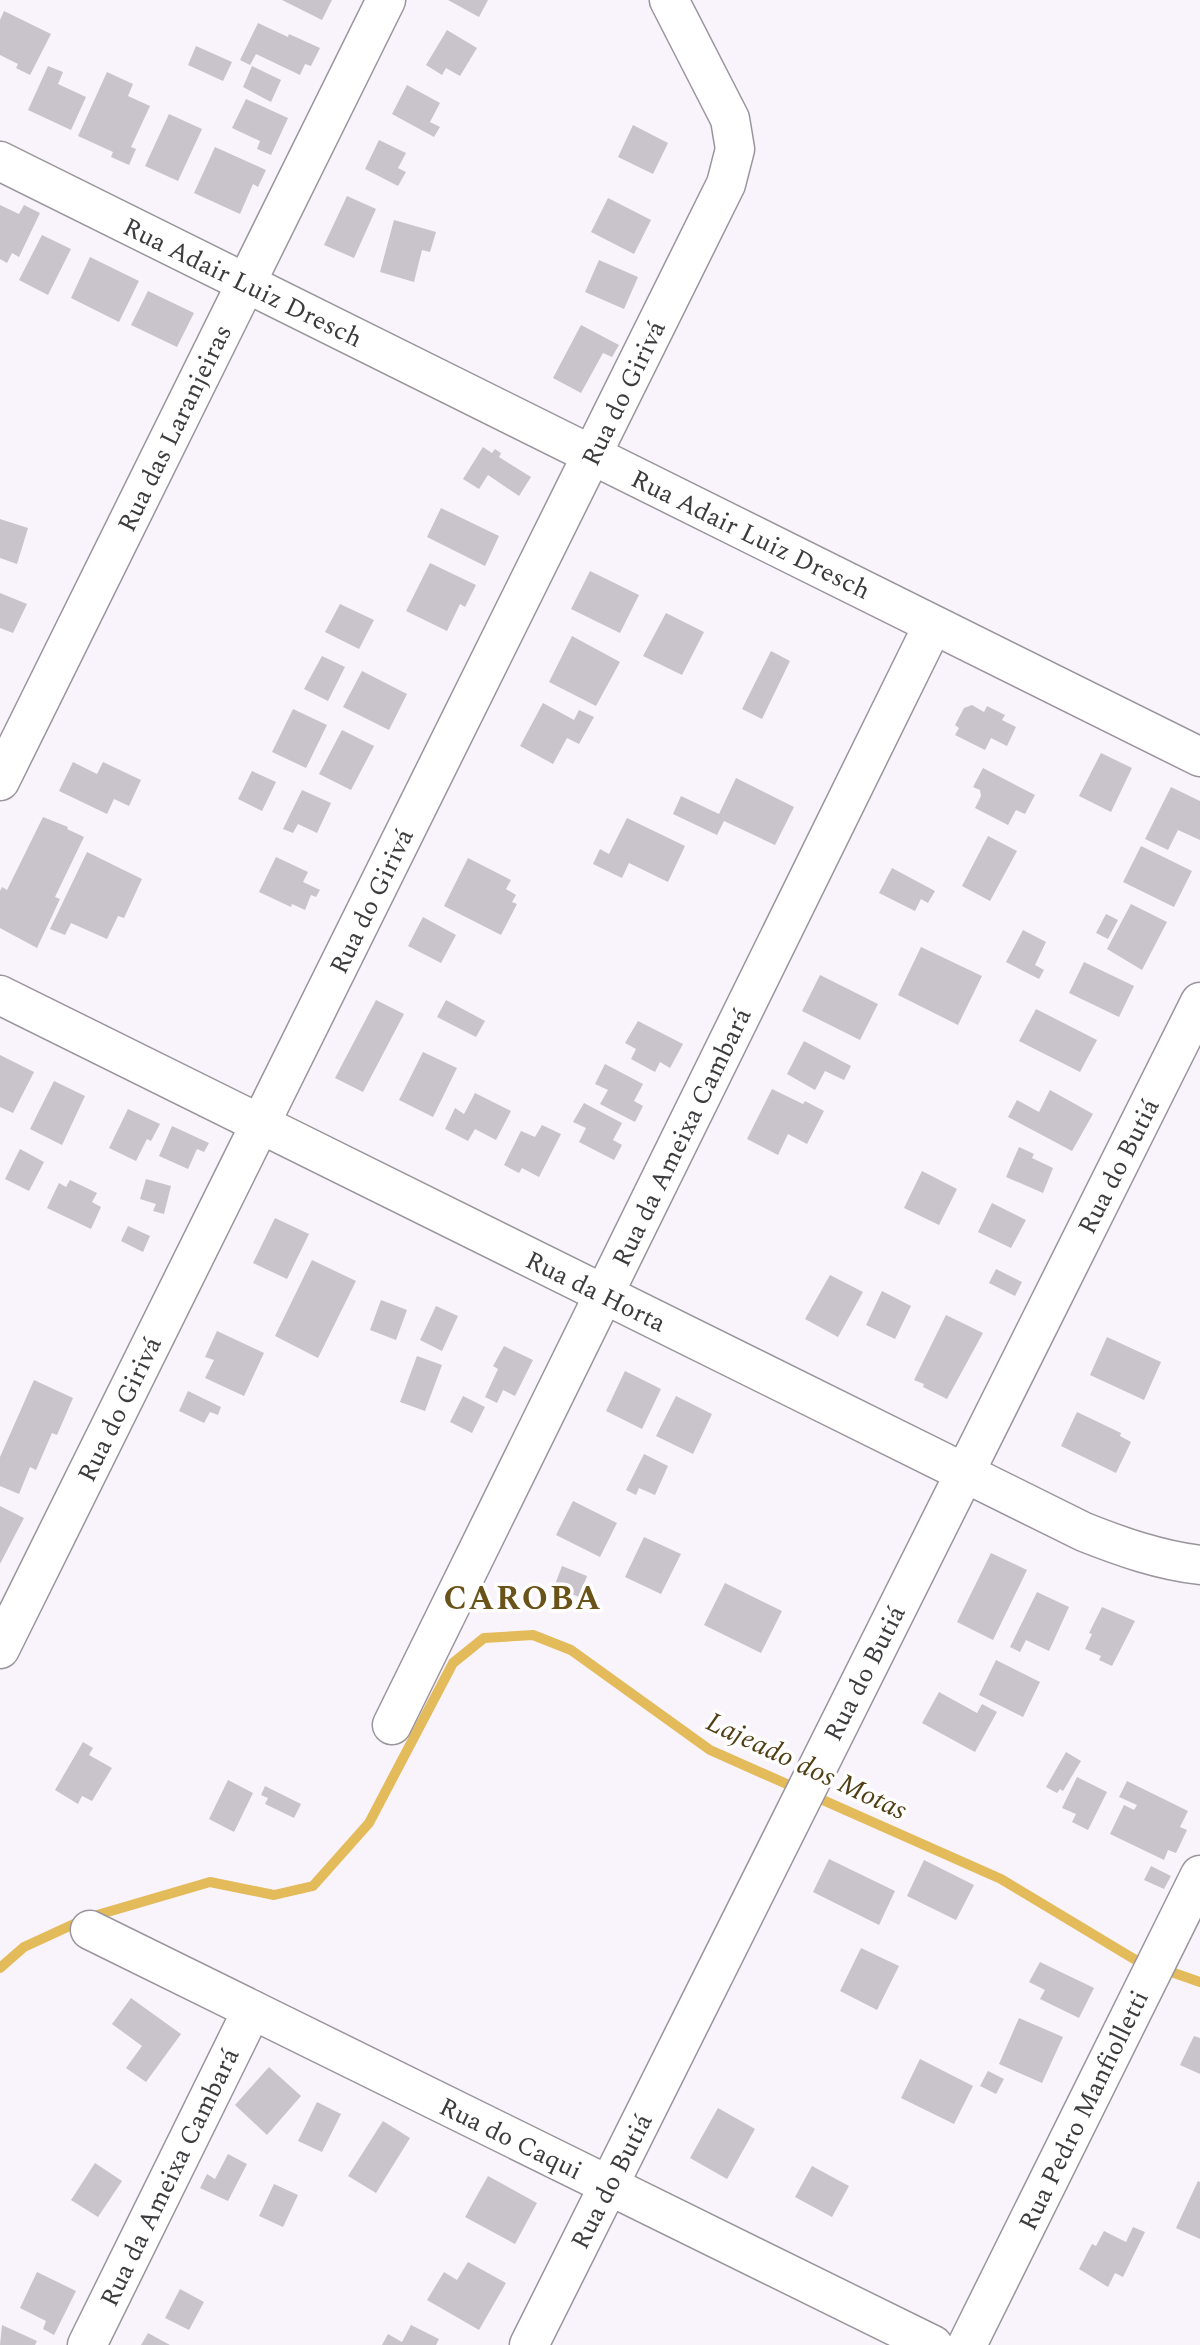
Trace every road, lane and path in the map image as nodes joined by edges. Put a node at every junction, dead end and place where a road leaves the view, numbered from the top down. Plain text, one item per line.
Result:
1 (386, 0) edge
2 (669, 0) edge
3 (0, 161) edge
4 (246, 283) junction
5 (592, 455) junction
6 (933, 625) junction
7 (1200, 757) edge
8 (0, 782) edge
9 (0, 995) edge
10 (1200, 1002) edge
11 (261, 1124) junction
12 (603, 1294) junction
13 (964, 1474) junction
14 (1200, 1565) edge
15 (0, 1649) edge
16 (391, 1726) dead end
17 (1200, 1875) edge
18 (90, 1930) dead end
19 (251, 2010) junction
20 (608, 2185) junction
21 (87, 2345) edge
22 (529, 2345) edge
23 (933, 2345) edge
24 (967, 2345) edge

1 - 4 street, Rua das Laranjeiras
2 - 5 street, Rua do Girivá
3 - 4 street, Rua Adair Luiz Dresch
4 - 5 street, Rua Adair Luiz Dresch
4 - 8 street, Rua das Laranjeiras
5 - 6 street, Rua Adair Luiz Dresch
5 - 11 street, Rua do Girivá
6 - 7 street, Rua Adair Luiz Dresch
6 - 12 street, Rua da Ameixa Cambará
9 - 11 street, Rua da Horta
10 - 13 street, Rua do Butiá
11 - 12 street, Rua da Horta
11 - 15 street, Rua do Girivá
12 - 13 street, Rua da Horta
12 - 16 street, Rua da Ameixa Cambará
13 - 14 street, Rua da Horta
13 - 20 street, Rua do Butiá
17 - 24 street, Rua Pedro Manfiolletti
18 - 19 street, Rua do Caqui
19 - 20 street, Rua do Caqui
19 - 21 street, Rua da Ameixa Cambará
20 - 22 street, Rua do Butiá
20 - 23 street, Rua do Caqui

